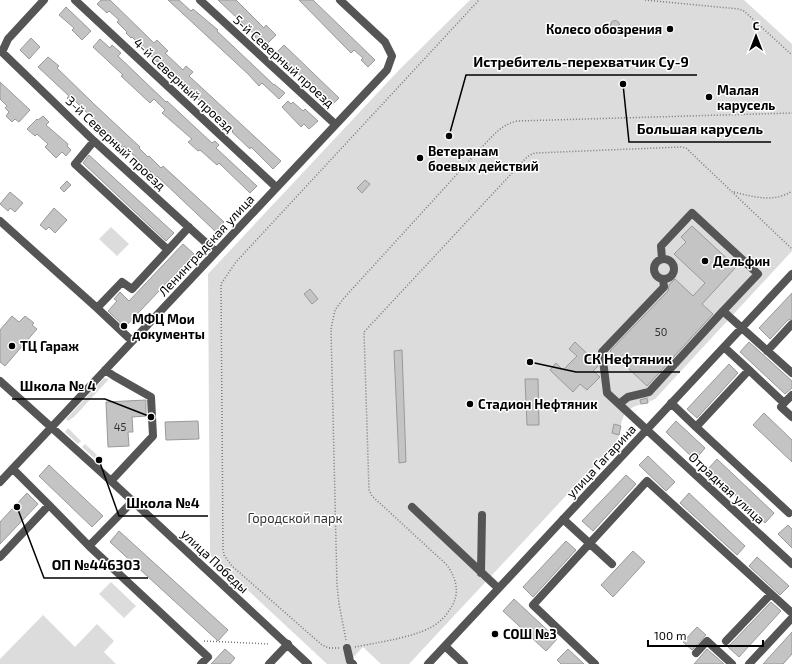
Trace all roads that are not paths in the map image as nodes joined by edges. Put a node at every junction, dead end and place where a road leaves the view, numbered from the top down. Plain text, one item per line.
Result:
1 (44, 0) edge
2 (75, 0) edge
3 (200, 0) edge
4 (340, 0) edge
5 (1, 52) edge
6 (336, 124) junction
7 (94, 141) junction
8 (276, 187) junction
9 (0, 221) edge
10 (189, 227) junction
11 (168, 250) junction
12 (216, 252) junction
13 (662, 259) junction
14 (792, 274) edge
15 (663, 279) junction
16 (97, 308) junction
17 (723, 311) junction
18 (792, 324) edge
19 (742, 328) junction
20 (132, 341) junction
21 (724, 347) junction
22 (767, 351) junction
23 (106, 370) junction
24 (749, 370) junction
25 (792, 374) edge
26 (0, 381) edge
27 (792, 395) edge
28 (670, 403) junction
29 (784, 403) junction
30 (619, 404) junction
31 (792, 417) edge
32 (51, 427) junction
33 (696, 427) junction
34 (646, 430) junction
35 (13, 469) junction
36 (111, 481) junction
37 (0, 482) edge
38 (132, 502) junction
39 (49, 505) junction
40 (412, 507) dead end
41 (791, 513) edge
42 (482, 515) dead end
43 (563, 519) junction
44 (590, 544) junction
45 (89, 546) junction
46 (0, 557) edge
47 (612, 564) dead end
48 (792, 564) edge
49 (481, 573) junction
50 (498, 588) junction
51 (771, 594) junction
52 (792, 613) edge
53 (792, 618) edge
54 (726, 641) dead end
55 (288, 644) junction
56 (445, 646) junction
57 (347, 648) road end
58 (696, 652) dead end
59 (201, 664) edge
60 (269, 664) edge
61 (308, 664) edge
62 (353, 664) edge
63 (428, 664) edge
64 (464, 664) edge
65 (595, 664) edge
66 (732, 664) edge
67 (749, 664) edge

1 - 5 street
2 - 8 street, 4-й Северный проезд
3 - 6 street, 5-й Северный проезд
4 - 6 street, Ленинградская улица
5 - 7 street, 3-й Северный проезд
6 - 8 street, Ленинградская улица
7 - 10 street, 3-й Северный проезд
7 - 11 street
8 - 12 street, Ленинградская улица
9 - 16 street
10 - 11 street
10 - 12 street, 3-й Северный проезд
11 - 16 street
12 - 20 street, Ленинградская улица
13 - 15 street
13 - 15 street
13 - 17 street
14 - 19 street, улица Гагарина
15 - 30 street, Отрадная улица
16 - 20 street
17 - 19 street
17 - 30 street
18 - 22 street
19 - 21 street, улица Гагарина
19 - 22 street
20 - 23 street, Ленинградская улица
21 - 24 street
21 - 28 street, улица Гагарина
22 - 25 street
23 - 32 street, Ленинградская улица
23 - 36 street
24 - 29 street
24 - 33 street
26 - 32 street, улица Победы
27 - 29 street
28 - 33 street
28 - 34 street, улица Гагарина
29 - 31 street
30 - 34 street, Отрадная улица
32 - 35 street, Ленинградская улица
32 - 36 street, улица Победы
33 - 41 street
34 - 43 street, улица Гагарина
34 - 48 street, Отрадная улица
35 - 37 street, Ленинградская улица
35 - 39 street
36 - 38 street, улица Победы
38 - 45 street
38 - 55 street, улица Победы
39 - 45 street
39 - 46 street
40 - 49 street
42 - 49 street
43 - 44 street
43 - 50 street, улица Гагарина
44 - 47 street
44 - 51 street
44 - 65 street
45 - 59 street
49 - 50 street
50 - 56 street, улица Гагарина
51 - 52 street
51 - 54 street
53 - 67 street
55 - 60 street
55 - 61 street, улица Победы
56 - 63 street, улица Гагарина
56 - 64 street
57 - 62 street
58 - 66 street

